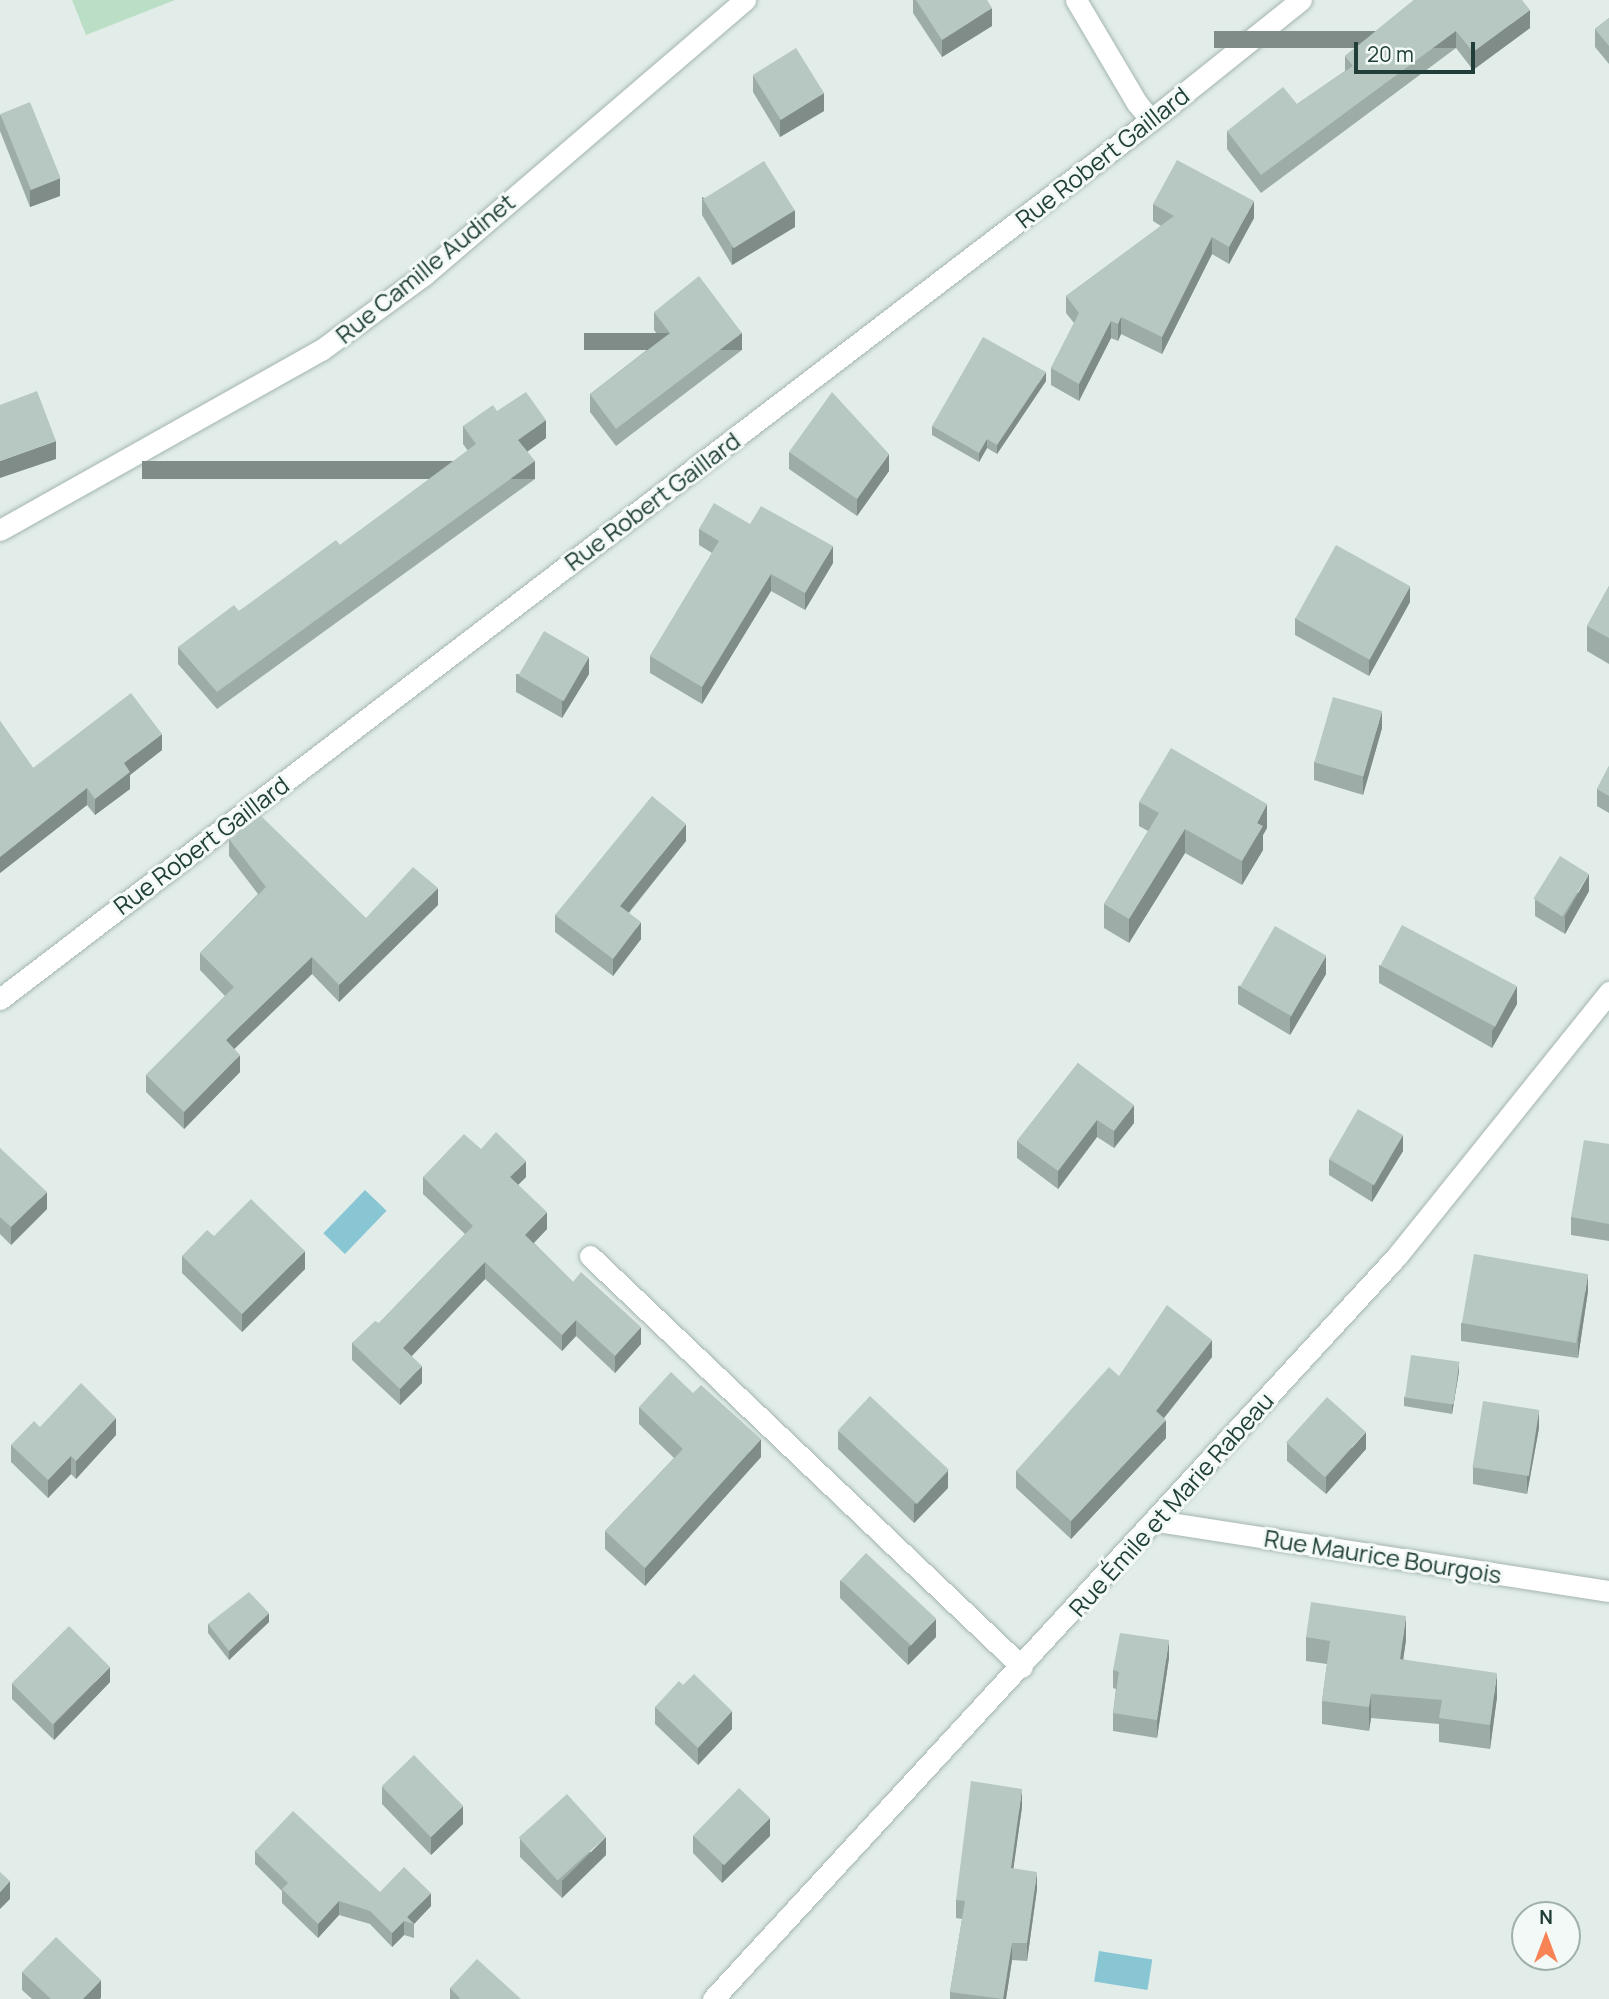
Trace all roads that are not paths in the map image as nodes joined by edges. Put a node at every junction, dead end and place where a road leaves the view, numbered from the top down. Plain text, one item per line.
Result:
1 (744, 0) edge
2 (1076, 0) edge
3 (1301, 0) edge
4 (1152, 120) junction
5 (0, 530) edge
6 (1609, 992) edge
7 (0, 999) edge
8 (590, 1256) dead end
9 (1157, 1521) junction
10 (1609, 1591) edge
11 (1022, 1667) junction
12 (713, 1999) edge

1 - 5 street, Rue Camille Audinet
2 - 4 street
3 - 4 street, Rue Robert Gaillard
4 - 7 street, Rue Robert Gaillard
6 - 9 street, Rue Émile et Marie Rabeau
8 - 11 street
9 - 10 street, Rue Maurice Bourgois
9 - 11 street, Rue Émile et Marie Rabeau
11 - 12 street, Rue Émile et Marie Rabeau

